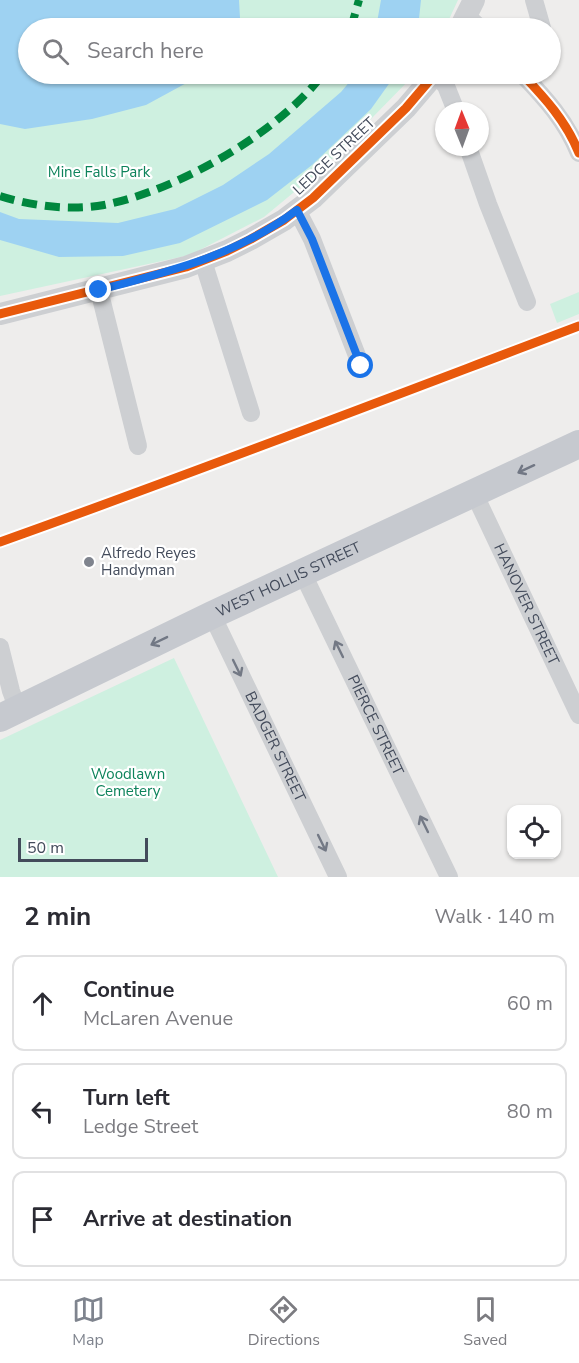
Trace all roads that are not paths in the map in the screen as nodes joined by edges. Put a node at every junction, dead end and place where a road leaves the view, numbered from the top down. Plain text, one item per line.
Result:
1 (534, 0) edge
2 (539, 18) edge
3 (427, 84) edge
4 (444, 84) edge
5 (532, 84) edge
6 (452, 102) edge
7 (579, 153) edge
8 (471, 156) edge
9 (297, 210) junction
10 (203, 261) junction
11 (99, 290) junction
12 (527, 302) dead end
13 (0, 314) edge
14 (361, 366) dead end
15 (251, 413) dead end
16 (579, 444) edge
17 (138, 446) dead end
18 (474, 492) junction
19 (302, 572) junction
20 (212, 615) junction
21 (0, 647) edge
22 (9, 714) edge
23 (579, 715) edge
24 (338, 877) edge
25 (449, 877) edge

1 - 2 street
3 - 9 street, LEDGE STREET
4 - 6 street
5 - 7 street
8 - 12 street
9 - 10 street, LEDGE STREET
9 - 14 street
10 - 11 street, LEDGE STREET
10 - 15 street
11 - 13 street, LEDGE STREET
11 - 17 street
16 -> 18 main road, WEST HOLLIS STREET
18 - 19 main road, WEST HOLLIS STREET
18 - 23 street, HANOVER STREET
19 - 20 main road, WEST HOLLIS STREET
25 -> 19 street, PIERCE STREET
20 -> 22 main road, WEST HOLLIS STREET
20 -> 24 street, BADGER STREET
21 - 22 street

